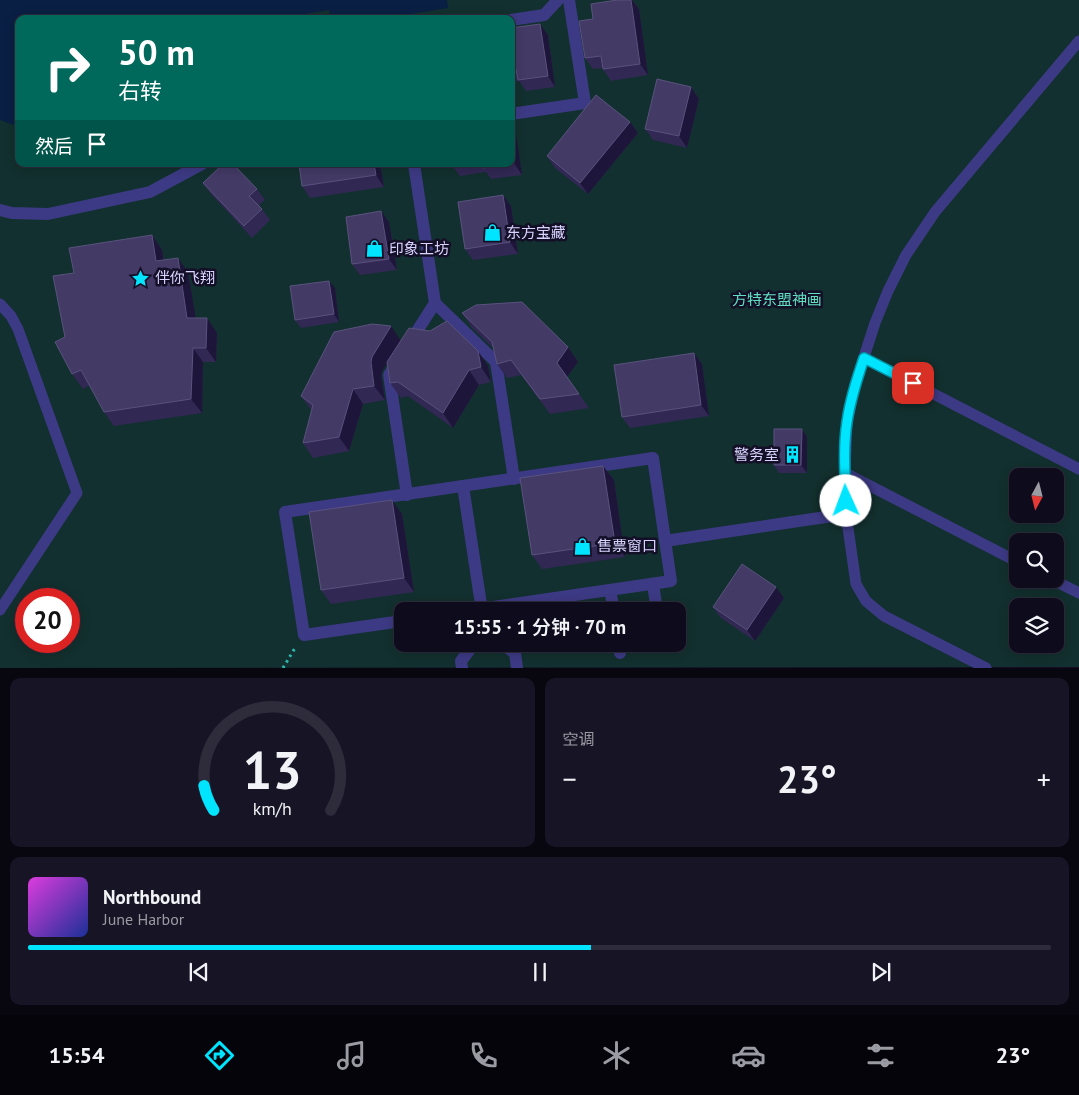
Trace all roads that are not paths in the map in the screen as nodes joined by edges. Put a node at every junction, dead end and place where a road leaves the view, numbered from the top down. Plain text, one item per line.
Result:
1 (558, 0) edge
2 (569, 0) edge
3 (515, 19) edge
4 (1079, 41) edge
5 (515, 113) edge
6 (196, 167) edge
7 (414, 167) edge
8 (0, 210) edge
9 (435, 303) junction
10 (0, 304) edge
11 (864, 358) junction
12 (1079, 469) edge
13 (845, 473) junction
14 (514, 479) junction
15 (463, 486) junction
16 (407, 494) junction
17 (846, 514) junction
18 (665, 541) junction
19 (1009, 557) edge
20 (653, 584) junction
21 (1064, 586) edge
22 (610, 590) junction
23 (1079, 593) edge
24 (481, 602) edge
25 (533, 602) edge
26 (612, 602) edge
27 (656, 602) edge
28 (0, 610) edge
29 (394, 621) edge
30 (468, 652) edge
31 (514, 652) edge
32 (462, 668) edge
33 (517, 668) edge
34 (986, 668) edge

1 - 3 street
2 - 5 street
4 - 11 lane
6 - 8 street
7 - 9 street
9 - 14 street
9 - 16 street
10 - 28 lane
11 - 12 lane
11 - 13 lane
13 - 17 lane
13 - 19 lane
14 - 15 street
14 - 18 street
15 - 16 street
15 - 24 street
16 - 29 street
17 - 18 street
17 - 34 lane
18 - 20 street
20 - 22 street
20 - 27 street
21 - 23 lane
22 - 25 street
22 - 26 street
30 - 32 street
31 - 33 street

